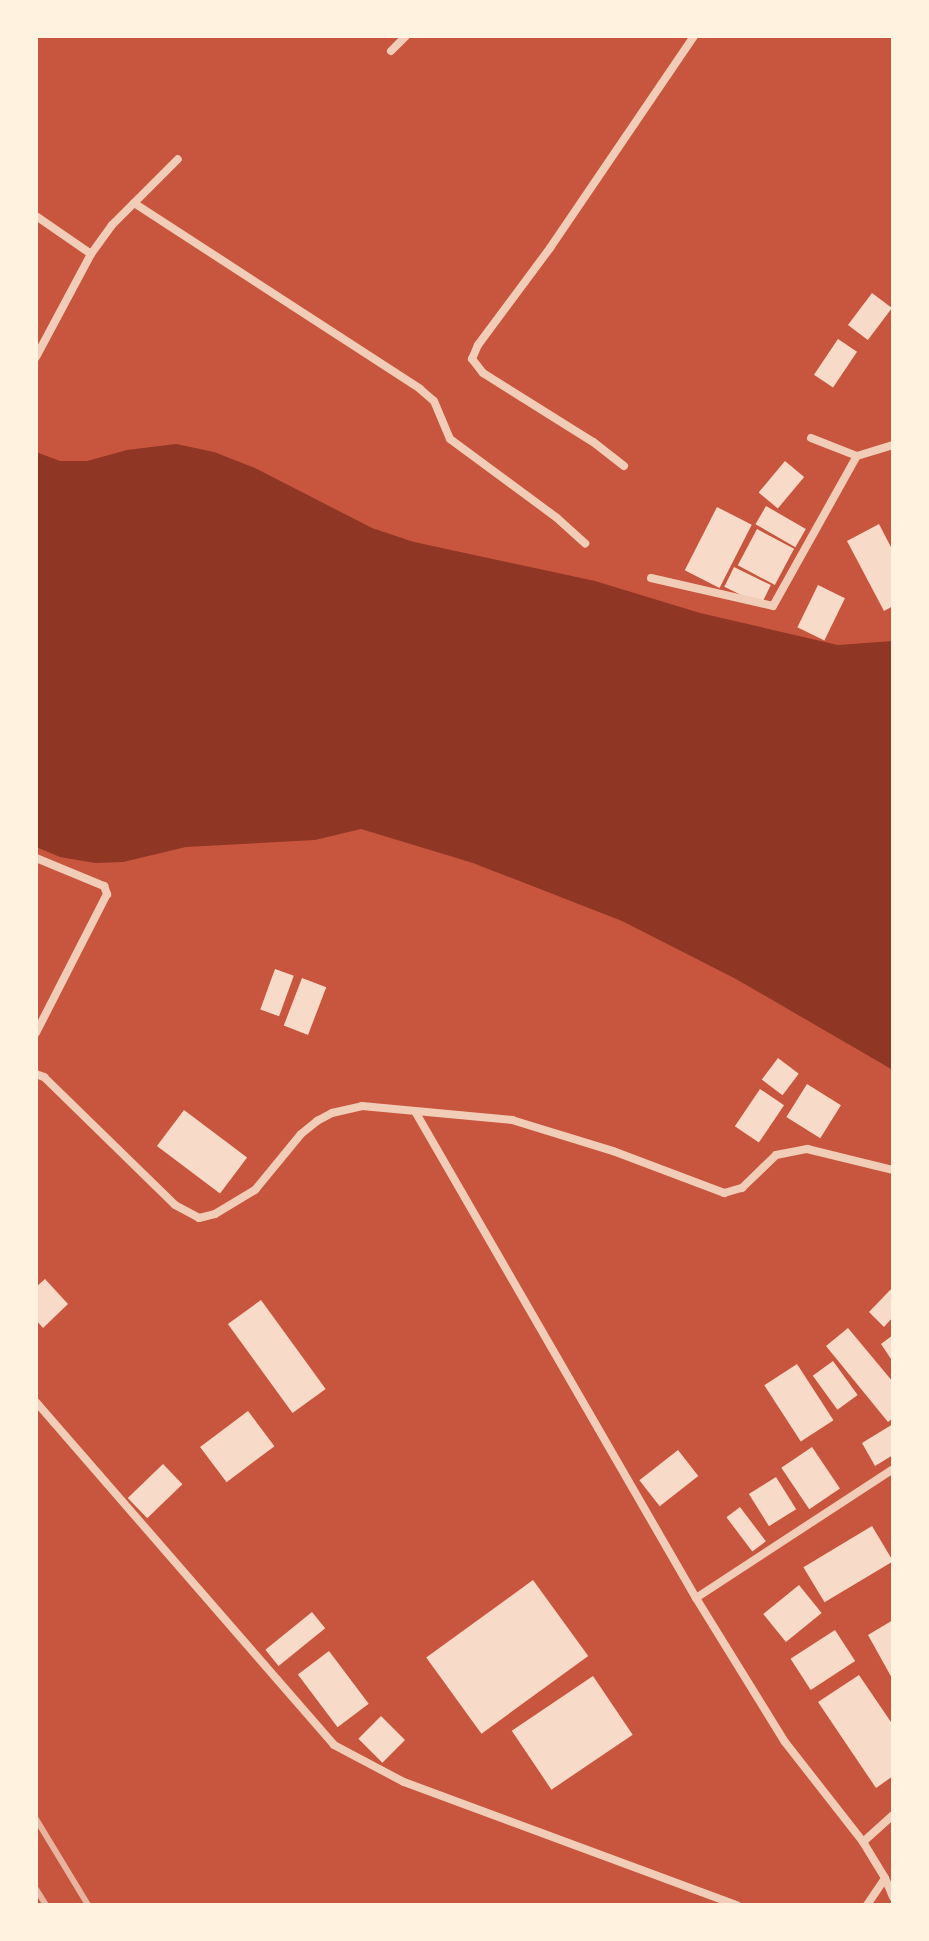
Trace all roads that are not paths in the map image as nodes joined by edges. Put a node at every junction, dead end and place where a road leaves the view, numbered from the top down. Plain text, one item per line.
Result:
1 (406, 36) edge
2 (694, 36) edge
3 (391, 51) dead end
4 (178, 159) dead end
5 (134, 203) junction
6 (36, 216) edge
7 (91, 254) junction
8 (36, 357) edge
9 (811, 438) dead end
10 (893, 445) edge
11 (857, 456) junction
12 (624, 466) dead end
13 (585, 543) dead end
14 (651, 578) dead end
15 (36, 858) edge
16 (36, 1033) edge
17 (36, 1074) edge
18 (416, 1113) junction
19 (893, 1170) edge
20 (36, 1402) edge
21 (893, 1469) edge
22 (696, 1598) junction
23 (893, 1815) edge
24 (863, 1842) junction
25 (885, 1878) junction
26 (893, 1897) edge
27 (737, 1905) edge
28 (867, 1905) edge

1 - 3 street
2 - 12 street
4 - 5 street
5 - 7 street
5 - 13 street
6 - 7 street
7 - 8 street
9 - 11 street
10 - 11 street
11 - 14 street
15 - 16 street
17 - 18 street
18 - 19 street
18 - 22 street
20 - 27 street
21 - 22 street
22 - 24 street
23 - 24 street
24 - 25 street
25 - 26 street
25 - 28 street

